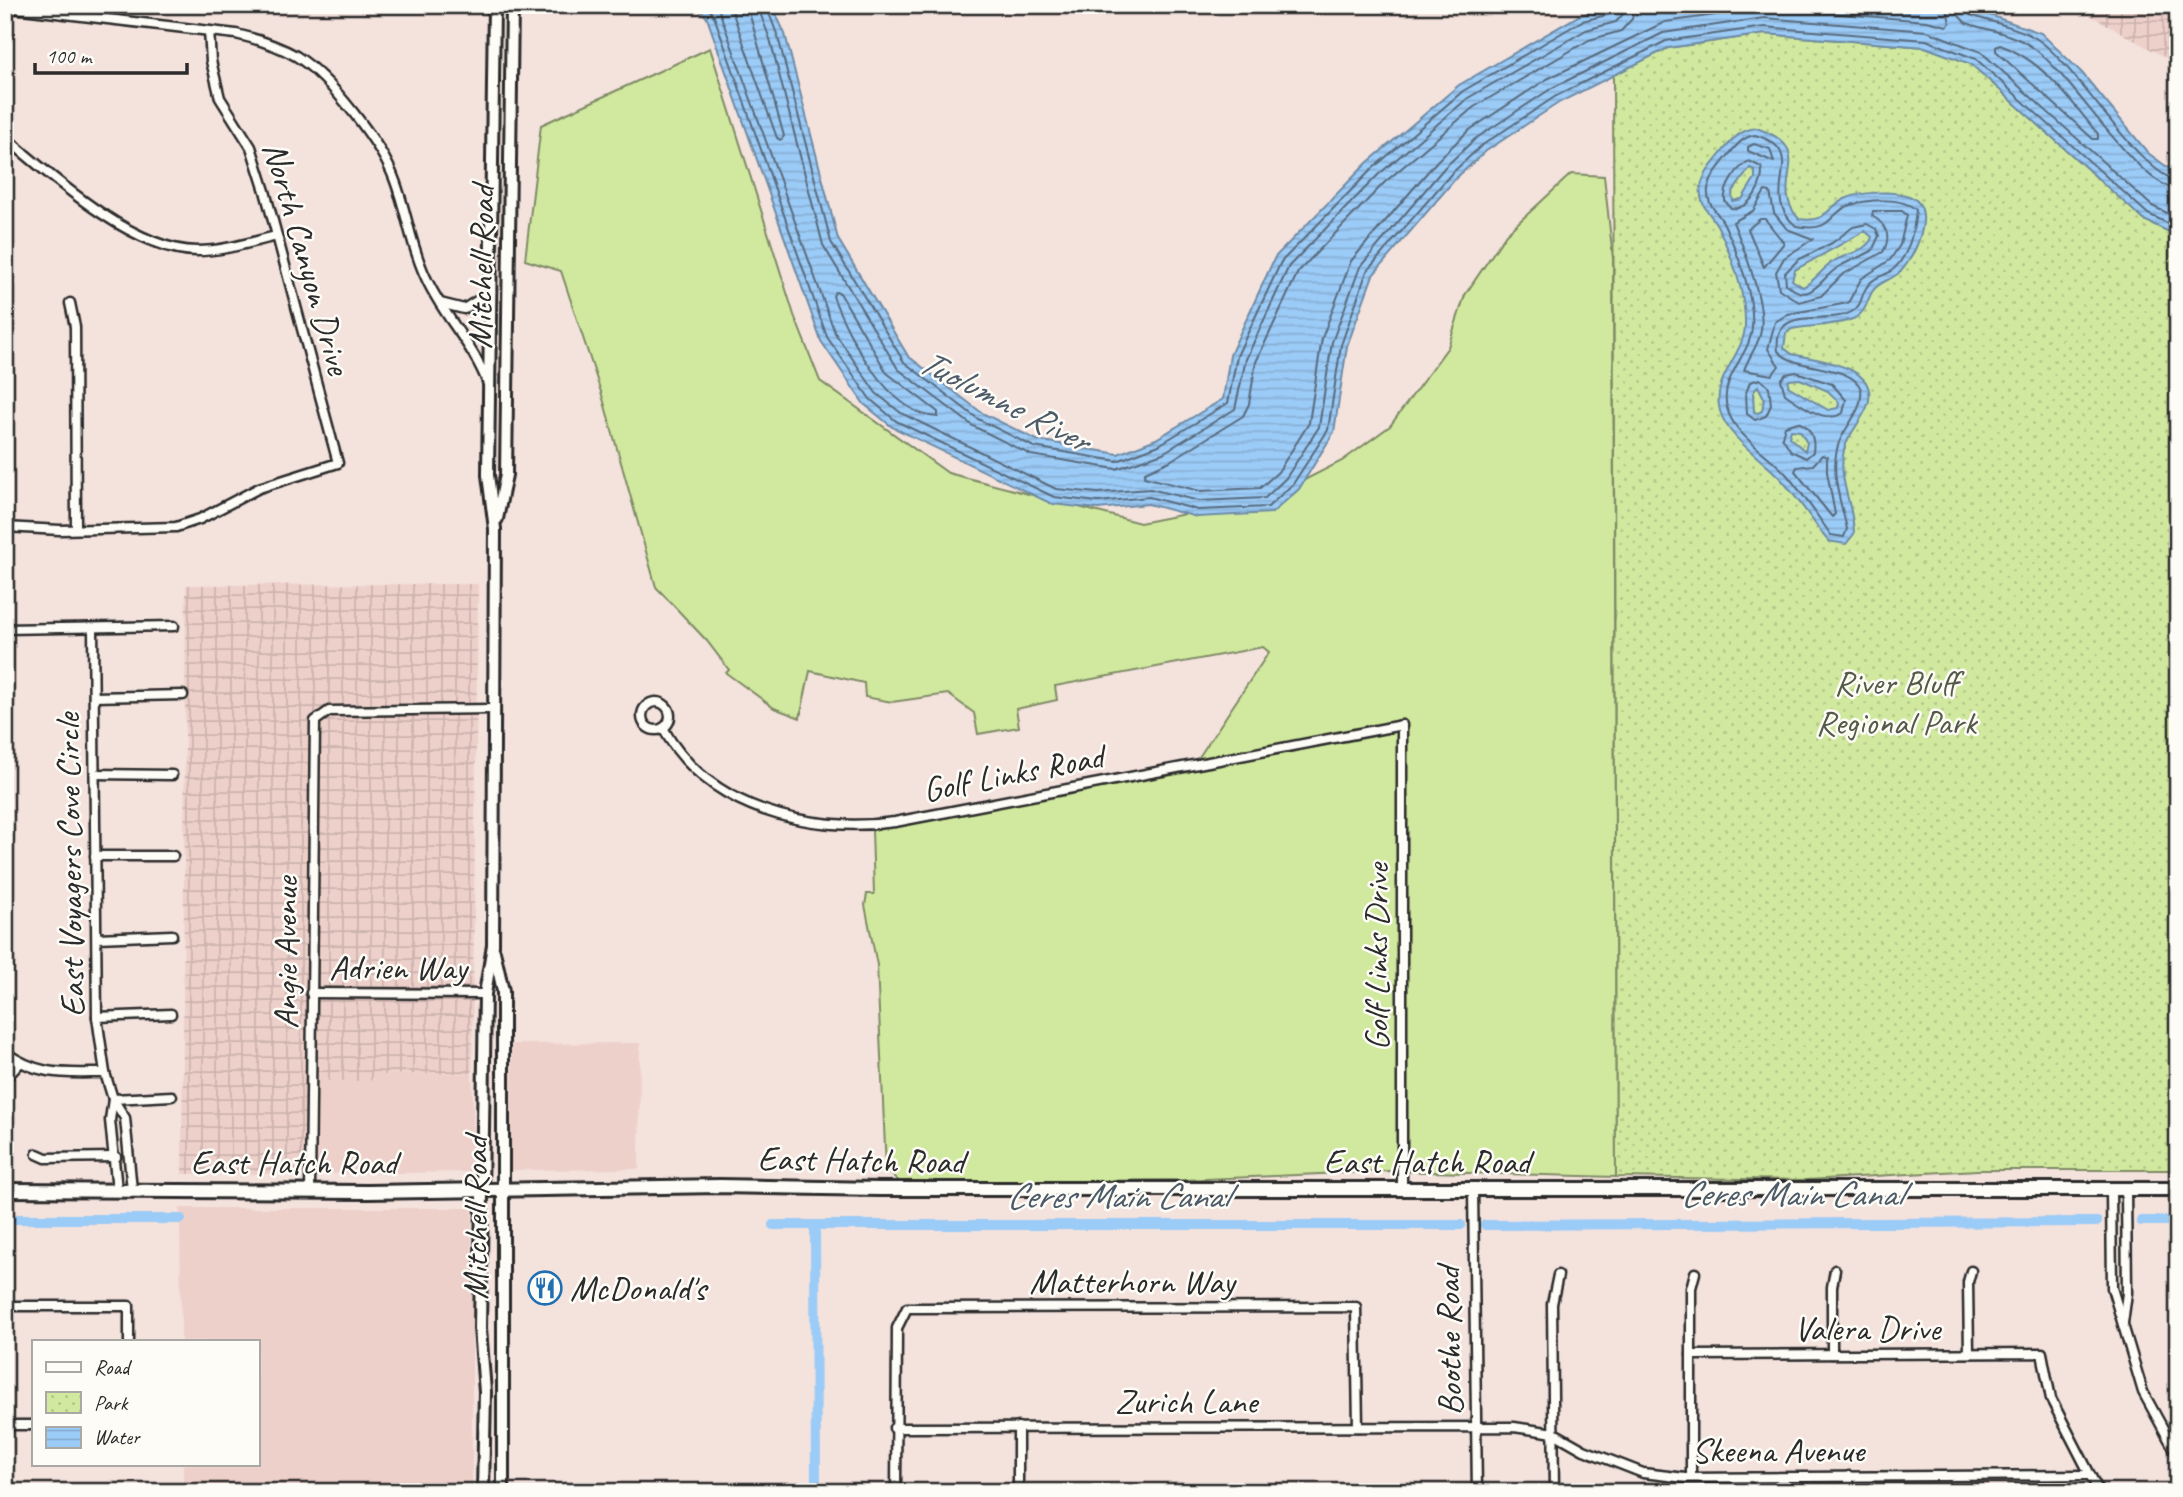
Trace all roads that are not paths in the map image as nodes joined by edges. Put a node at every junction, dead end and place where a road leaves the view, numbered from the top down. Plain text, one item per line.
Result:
1 (494, 5) edge
2 (512, 5) edge
3 (5, 7) edge
4 (209, 31) junction
5 (5, 137) edge
6 (277, 236) junction
7 (491, 292) junction
8 (70, 303) dead end
9 (440, 303) junction
10 (489, 387) junction
11 (5, 527) edge
12 (76, 528) junction
13 (495, 529) junction
14 (174, 626) dead end
15 (5, 629) edge
16 (93, 629) junction
17 (183, 695) dead end
18 (94, 697) junction
19 (494, 709) junction
20 (1402, 725) joint
21 (663, 728) dead end
22 (94, 774) junction
23 (172, 775) dead end
24 (94, 856) junction
25 (173, 856) dead end
26 (172, 935) dead end
27 (97, 938) junction
28 (493, 945) junction
29 (311, 993) junction
30 (485, 994) junction
31 (171, 1014) dead end
32 (97, 1017) junction
33 (5, 1052) edge
34 (20, 1063) junction
35 (105, 1073) junction
36 (5, 1079) edge
37 (172, 1096) dead end
38 (113, 1099) junction
39 (37, 1154) dead end
40 (116, 1157) junction
41 (502, 1188) junction
42 (2178, 1188) edge
43 (484, 1189) junction
44 (1402, 1189) junction
45 (1473, 1189) junction
46 (2111, 1189) junction
47 (2126, 1189) junction
48 (5, 1190) edge
49 (117, 1190) junction
50 (132, 1190) junction
51 (310, 1192) junction
52 (1835, 1270) dead end
53 (1971, 1271) dead end
54 (1695, 1273) dead end
55 (1558, 1275) dead end
56 (5, 1306) edge
57 (2123, 1326) junction
58 (129, 1340) edge
59 (1969, 1353) junction
60 (1832, 1354) junction
61 (1691, 1355) junction
62 (5, 1425) edge
63 (32, 1425) edge
64 (1018, 1427) junction
65 (1357, 1427) junction
66 (1478, 1427) junction
67 (894, 1428) junction
68 (1554, 1433) junction
69 (2178, 1456) edge
70 (2088, 1475) junction
71 (1849, 1476) junction
72 (1691, 1477) junction
73 (483, 1492) edge
74 (503, 1492) edge
75 (896, 1492) edge
76 (1018, 1492) edge
77 (1477, 1492) edge
78 (1554, 1492) edge
79 (1849, 1492) edge
80 (2099, 1492) edge

1 - 7 main road, Mitchell Road
2 - 13 main road, Mitchell Road
3 - 4 street
4 - 6 street, North Canyon Drive
4 - 9 street
5 - 6 street
6 - 12 street, North Canyon Drive
7 - 9 street
7 - 10 main road, Mitchell Road
8 - 12 street
9 - 10 street
10 - 13 main road, Mitchell Road
11 - 12 street
13 - 19 main road, Mitchell Road
14 - 16 street
15 - 16 street
16 - 18 street, East Voyagers Cove Circle
17 - 18 street
18 - 22 street, East Voyagers Cove Circle
19 - 28 main road, Mitchell Road
19 - 29 street, Angie Avenue
20 - 21 street, Golf Links Road
20 - 44 street, Golf Links Drive
22 - 23 street
22 - 24 street, East Voyagers Cove Circle
24 - 25 street
24 - 27 street, East Voyagers Cove Circle
26 - 27 street
27 - 32 street, East Voyagers Cove Circle
28 - 30 main road, Mitchell Road
28 - 41 main road, Mitchell Road
29 - 30 street, Adrien Way
29 - 51 street, Angie Avenue
30 - 43 main road, Mitchell Road
31 - 32 street
32 - 35 street, East Voyagers Cove Circle
33 - 34 street
34 - 35 street
34 - 36 street
35 - 38 street, East Voyagers Cove Circle
37 - 38 street
38 - 40 street, East Voyagers Cove Circle
38 - 50 street, East Voyagers Cove Circle
39 - 40 street
40 - 49 street, East Voyagers Cove Circle
41 - 43 main road, East Hatch Road
41 - 44 main road, East Hatch Road
41 - 74 main road, Mitchell Road
42 - 47 main road, East Hatch Road
43 - 51 main road, East Hatch Road
43 - 73 main road, Mitchell Road
44 - 45 main road, East Hatch Road
45 - 46 main road, East Hatch Road
45 - 66 street, Boothe Road
46 - 47 main road, East Hatch Road
46 - 57 street
47 - 57 street
48 - 49 main road, East Hatch Road
49 - 50 main road, East Hatch Road
50 - 51 main road, East Hatch Road
52 - 60 street
53 - 59 street
54 - 61 street
55 - 68 street
56 - 58 street
57 - 69 street
59 - 60 street, Valera Drive
59 - 70 street, Valera Drive
60 - 61 street, Valera Drive
61 - 72 street
62 - 63 street
64 - 65 street, Zurich Lane
64 - 67 street, Zurich Lane
64 - 76 street
65 - 66 street, Zurich Lane
65 - 67 street, Matterhorn Way
66 - 68 street, Skeena Avenue
66 - 77 street, Boothe Road
67 - 75 street
68 - 72 street, Skeena Avenue
68 - 78 street
70 - 71 street, Skeena Avenue
70 - 80 street
71 - 72 street, Skeena Avenue
71 - 79 street

